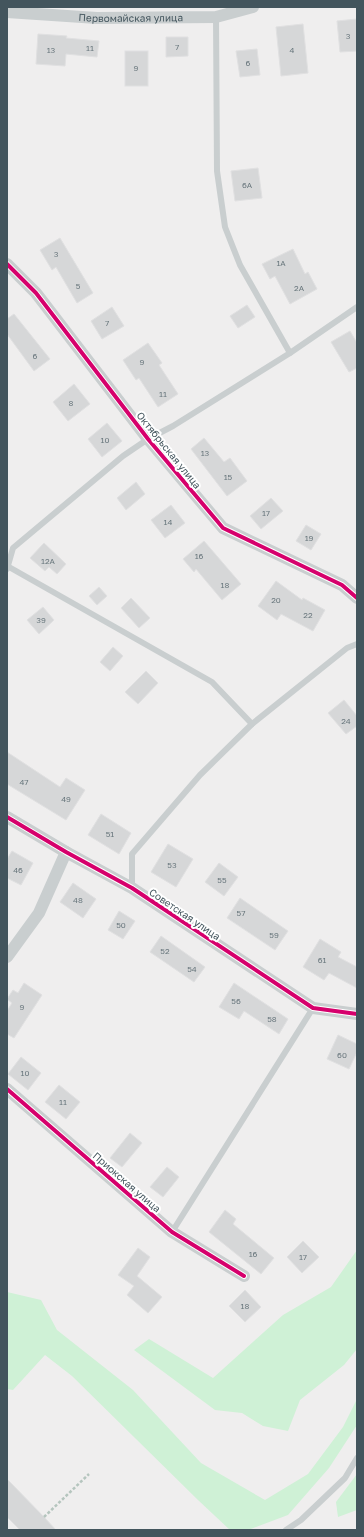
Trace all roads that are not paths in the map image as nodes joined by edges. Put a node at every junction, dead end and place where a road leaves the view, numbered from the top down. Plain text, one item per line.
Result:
1 (253, 7) edge
2 (7, 12) edge
3 (216, 17) junction
4 (7, 264) edge
5 (357, 307) edge
6 (290, 353) junction
7 (148, 439) junction
8 (8, 568) edge
9 (357, 598) edge
10 (357, 644) edge
11 (252, 724) junction
12 (7, 817) edge
13 (66, 852) junction
14 (132, 888) junction
15 (7, 957) edge
16 (313, 1008) junction
17 (357, 1014) edge
18 (7, 1088) edge
19 (172, 1232) junction
20 (244, 1276) dead end
21 (357, 1458) edge
22 (286, 1530) edge

1 - 3 street, Первомайская улица
2 - 3 street, Первомайская улица
3 - 6 lane
4 - 7 street, Октябрьская улица
5 - 6 lane
6 - 7 lane
7 - 8 lane
7 - 9 street, Октябрьская улица
8 - 11 lane
10 - 11 lane
11 - 14 lane
12 - 13 street, Советская улица
13 - 14 street, Советская улица
13 - 15 street
14 - 16 street, Советская улица
16 - 17 street, Советская улица
16 - 19 lane
18 - 19 street, Приокская улица
19 - 20 street, Приокская улица
21 - 22 lane

